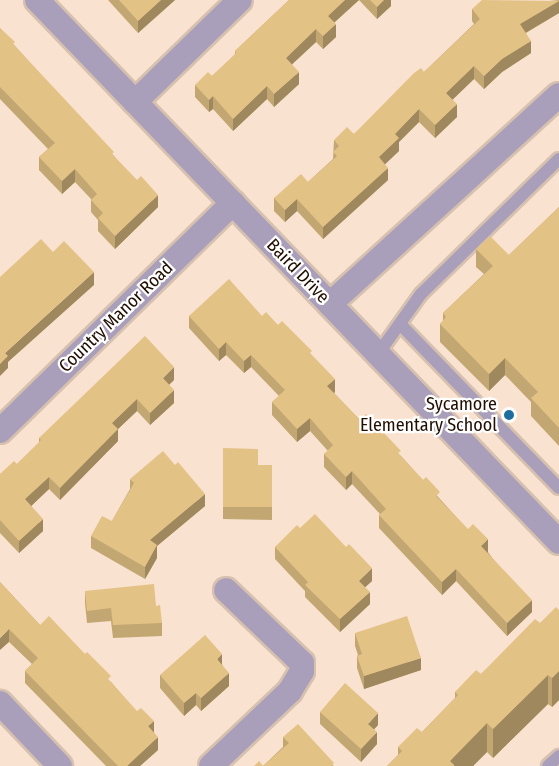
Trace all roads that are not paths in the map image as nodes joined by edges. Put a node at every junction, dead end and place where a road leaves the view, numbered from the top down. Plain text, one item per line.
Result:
1 (37, 0) edge
2 (240, 0) edge
3 (559, 95) edge
4 (135, 102) junction
5 (559, 159) edge
6 (233, 203) junction
7 (330, 304) junction
8 (400, 324) junction
9 (378, 354) junction
10 (0, 431) edge
11 (559, 488) edge
12 (559, 542) edge
13 (226, 590) dead end
14 (0, 703) edge
15 (559, 756) edge
16 (60, 766) edge
17 (211, 766) edge
18 (549, 766) edge

1 - 4 street, Baird Drive
2 - 4 street
3 - 7 street
4 - 6 street, Baird Drive
5 - 8 lane
6 - 7 street, Baird Drive
6 - 10 street, Country Manor Road
7 - 9 street, Baird Drive
8 - 9 lane
8 - 11 lane
9 - 12 street, Baird Drive
13 - 17 street
14 - 16 street
15 - 18 lane

